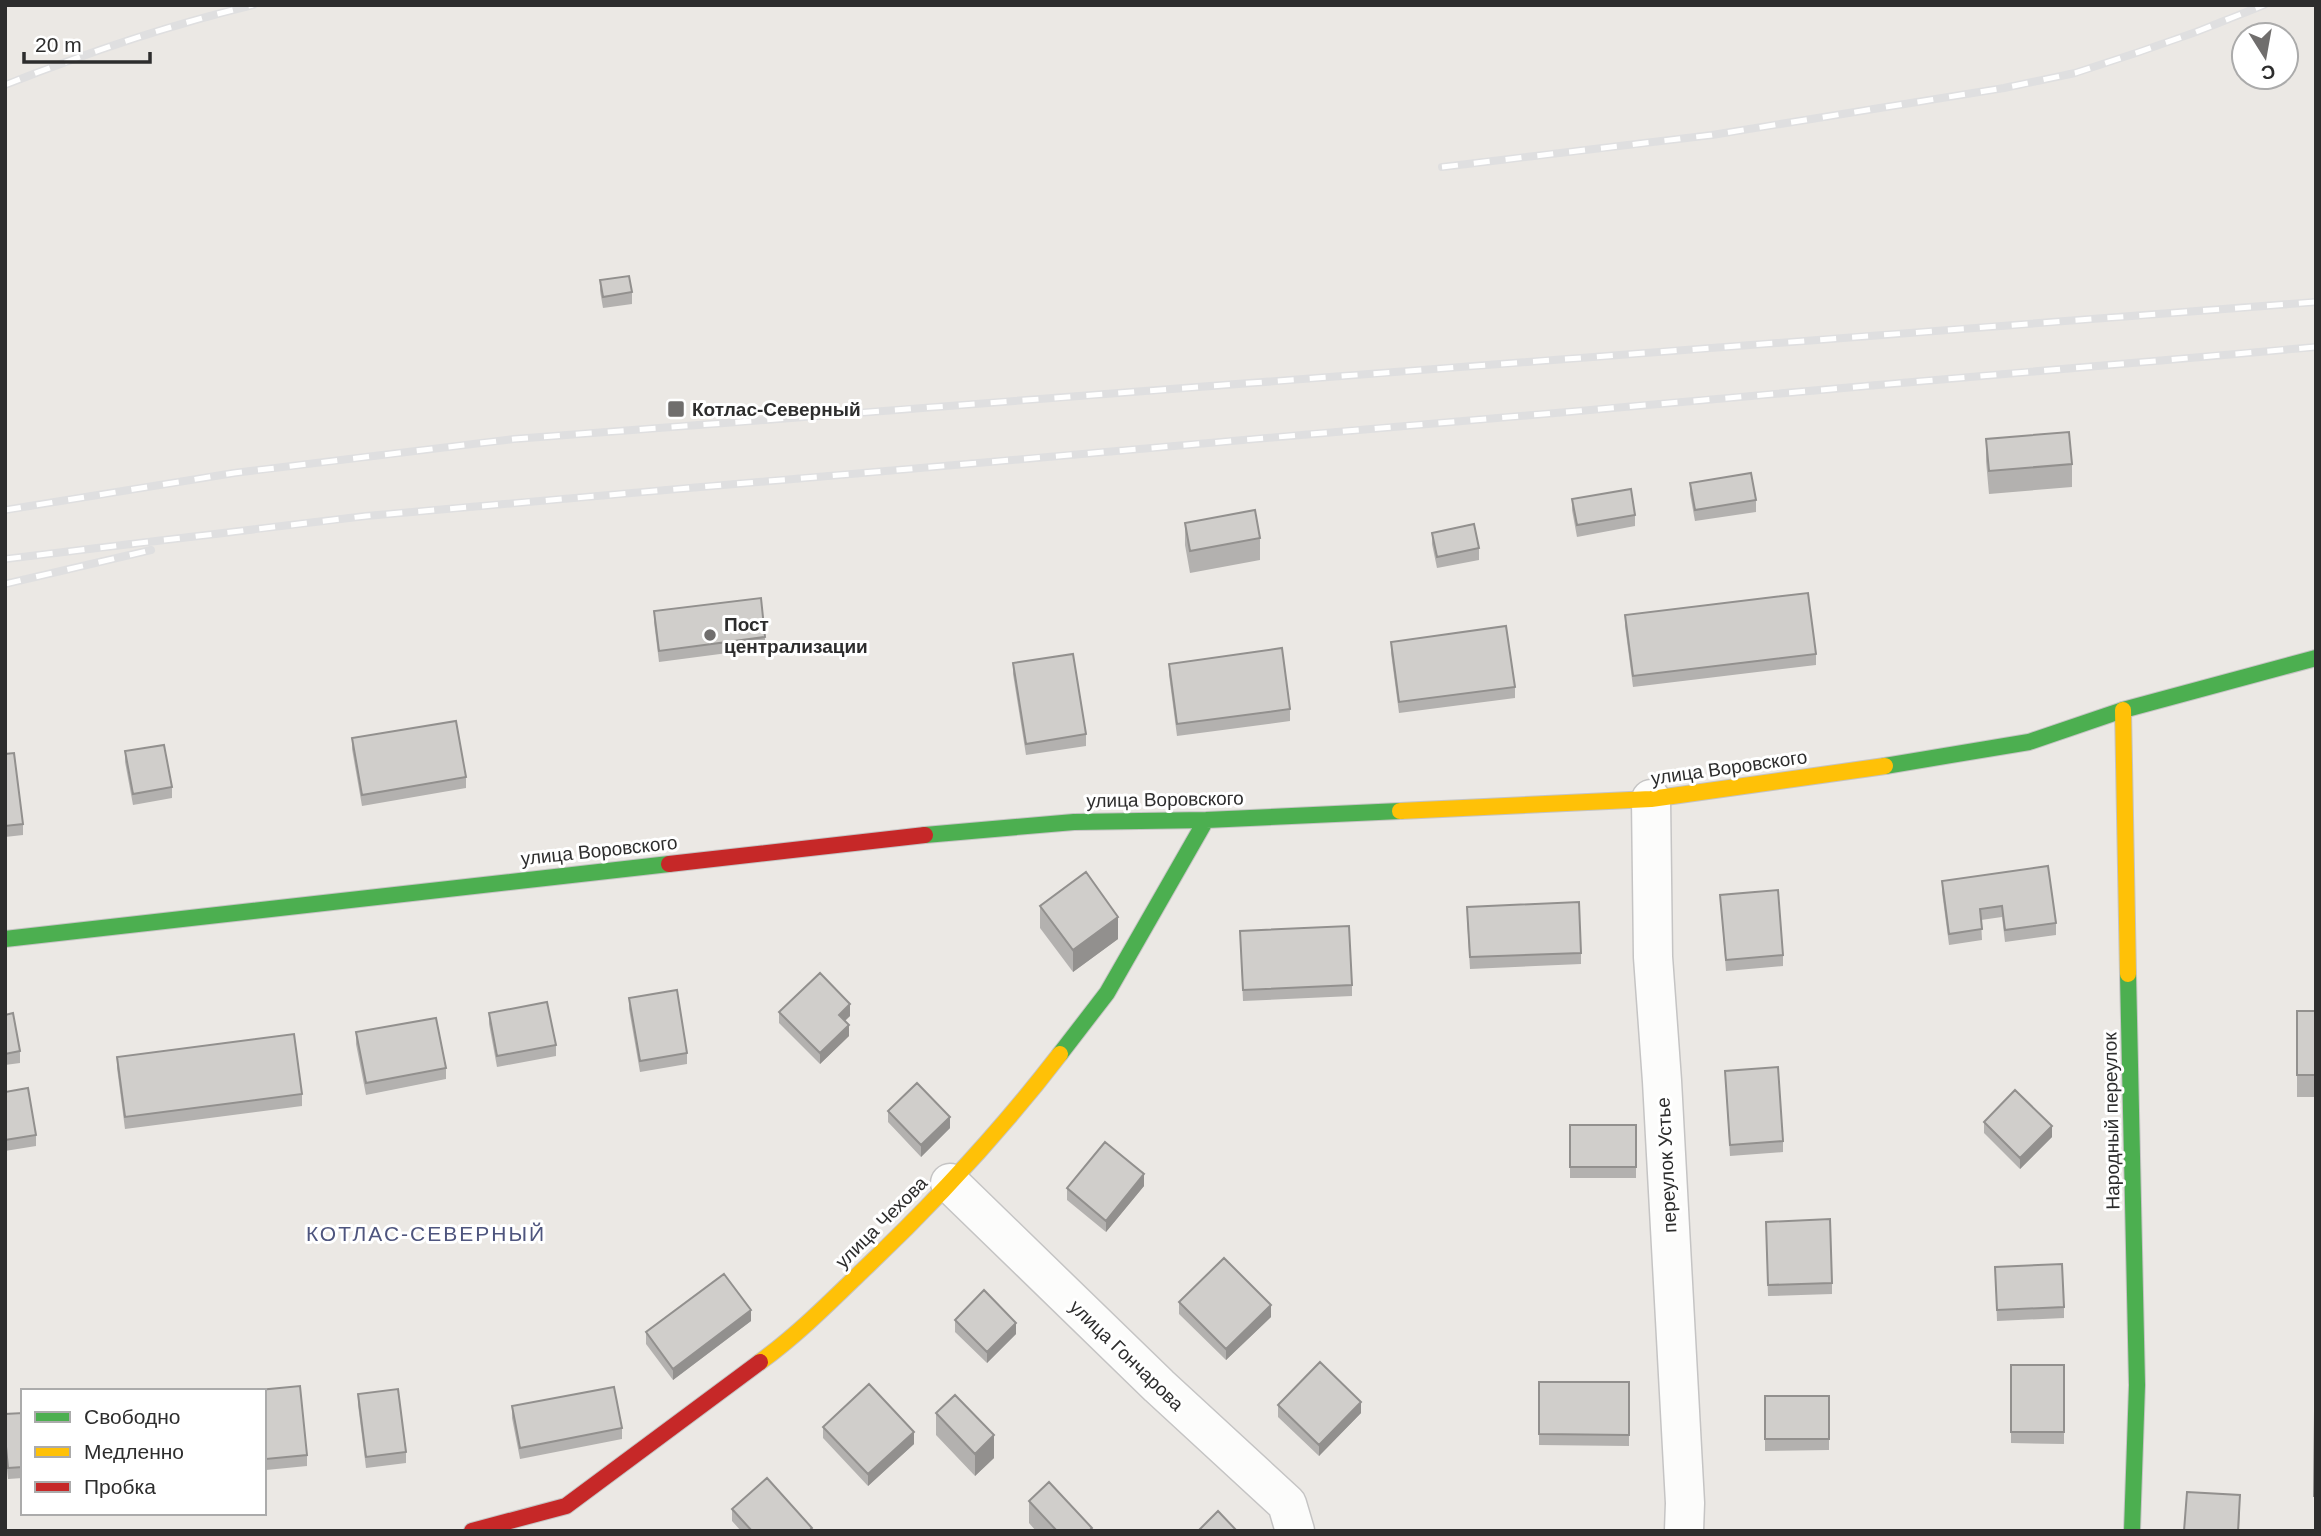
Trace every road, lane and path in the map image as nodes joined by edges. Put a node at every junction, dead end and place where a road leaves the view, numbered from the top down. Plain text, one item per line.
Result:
1 (2316, 657) edge
2 (2123, 710) junction
3 (1651, 799) junction
4 (1206, 820) junction
5 (5, 939) edge
6 (950, 1182) junction
7 (472, 1531) edge
8 (1295, 1531) edge
9 (1684, 1531) edge
10 (2132, 1531) edge

1 - 2 street, улица Воровского
2 - 3 street, улица Воровского
2 - 10 street, Народный переулок
3 - 4 street, улица Воровского
3 - 9 street, переулок Устье
4 - 5 street, улица Воровского
4 - 6 street, улица Чехова
6 - 7 street, улица Чехова
6 - 8 street, улица Гончарова

